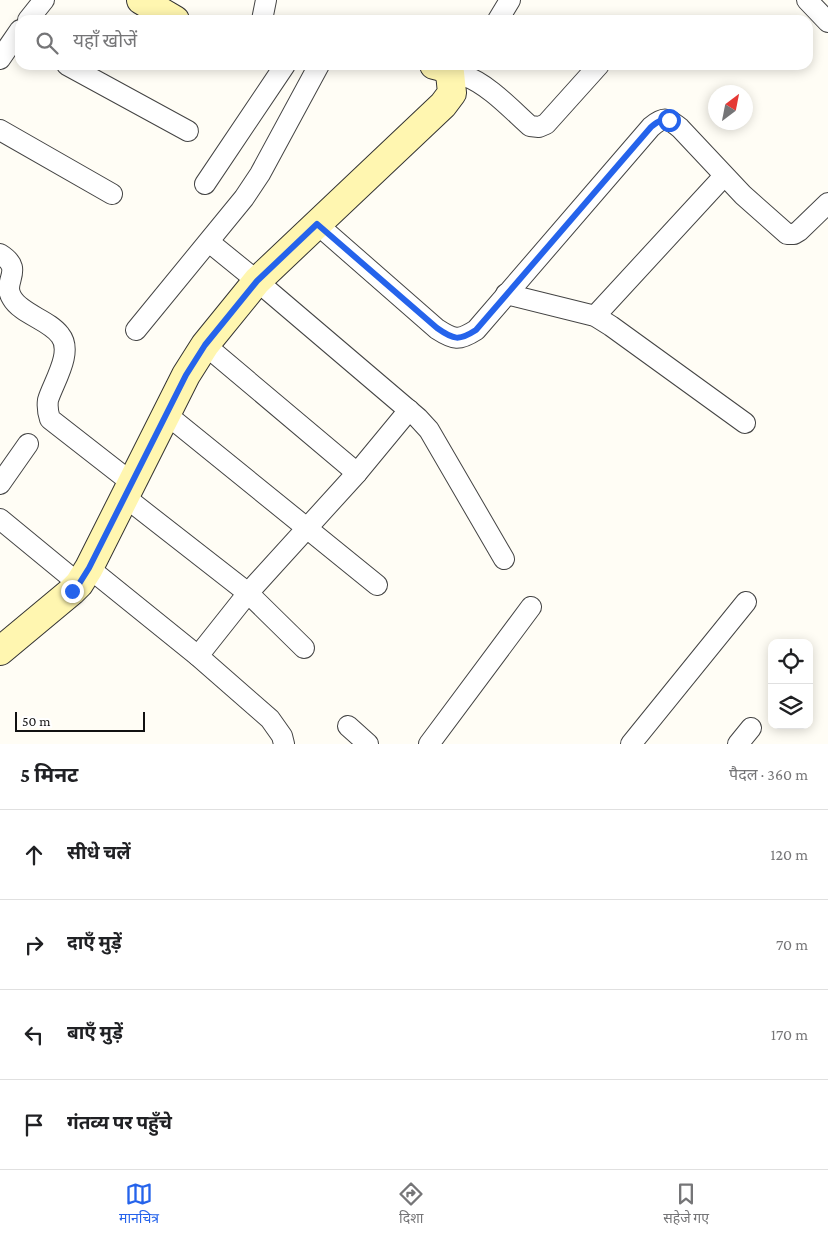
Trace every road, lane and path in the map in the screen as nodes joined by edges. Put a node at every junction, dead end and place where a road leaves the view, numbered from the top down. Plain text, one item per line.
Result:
1 (44, 0) edge
2 (141, 0) edge
3 (266, 0) edge
4 (510, 0) edge
5 (807, 0) edge
6 (32, 15) edge
7 (167, 15) edge
8 (263, 15) edge
9 (501, 15) edge
10 (828, 22) edge
11 (15, 39) edge
12 (0, 59) edge
13 (76, 70) edge
14 (282, 70) edge
15 (316, 70) edge
16 (455, 70) edge
17 (595, 70) edge
18 (0, 130) edge
19 (188, 131) dead end
20 (724, 176) junction
21 (205, 184) dead end
22 (112, 194) dead end
23 (828, 203) edge
24 (317, 224) junction
25 (208, 242) junction
26 (0, 254) edge
27 (257, 281) junction
28 (506, 294) junction
29 (595, 316) junction
30 (136, 330) dead end
31 (205, 345) junction
32 (408, 410) junction
33 (166, 414) junction
34 (745, 423) dead end
35 (28, 444) dead end
36 (357, 473) junction
37 (0, 484) edge
38 (129, 490) junction
39 (0, 519) edge
40 (308, 528) junction
41 (504, 559) dead end
42 (84, 576) junction
43 (377, 585) dead end
44 (248, 593) junction
45 (746, 602) dead end
46 (530, 607) dead end
47 (304, 648) dead end
48 (0, 651) edge
49 (198, 656) junction
50 (348, 726) dead end
51 (751, 728) dead end
52 (284, 744) edge
53 (368, 744) edge
54 (429, 744) edge
55 (631, 744) edge
56 (738, 744) edge

1 - 6 street
2 - 7 street
3 - 8 street
4 - 9 street
5 - 10 street
11 - 12 street
13 - 19 street
14 - 21 street
15 - 25 street
16 - 17 street
16 - 24 street
18 - 22 street
20 - 23 street
20 - 28 street
20 - 29 street
24 - 27 street
24 - 28 street
25 - 27 street
25 - 30 street
26 - 38 street
27 - 31 street
27 - 32 street
28 - 29 street
29 - 34 street
31 - 33 street
31 - 36 street
32 - 36 street
32 - 41 street
33 - 38 street
33 - 40 street
35 - 37 street
36 - 40 street
38 - 42 street
38 - 44 street
39 - 42 street
40 - 43 street
40 - 44 street
42 - 48 street
42 - 49 street
44 - 47 street
44 - 49 street
45 - 55 street
46 - 54 street
49 - 52 street
50 - 53 street
51 - 56 street

